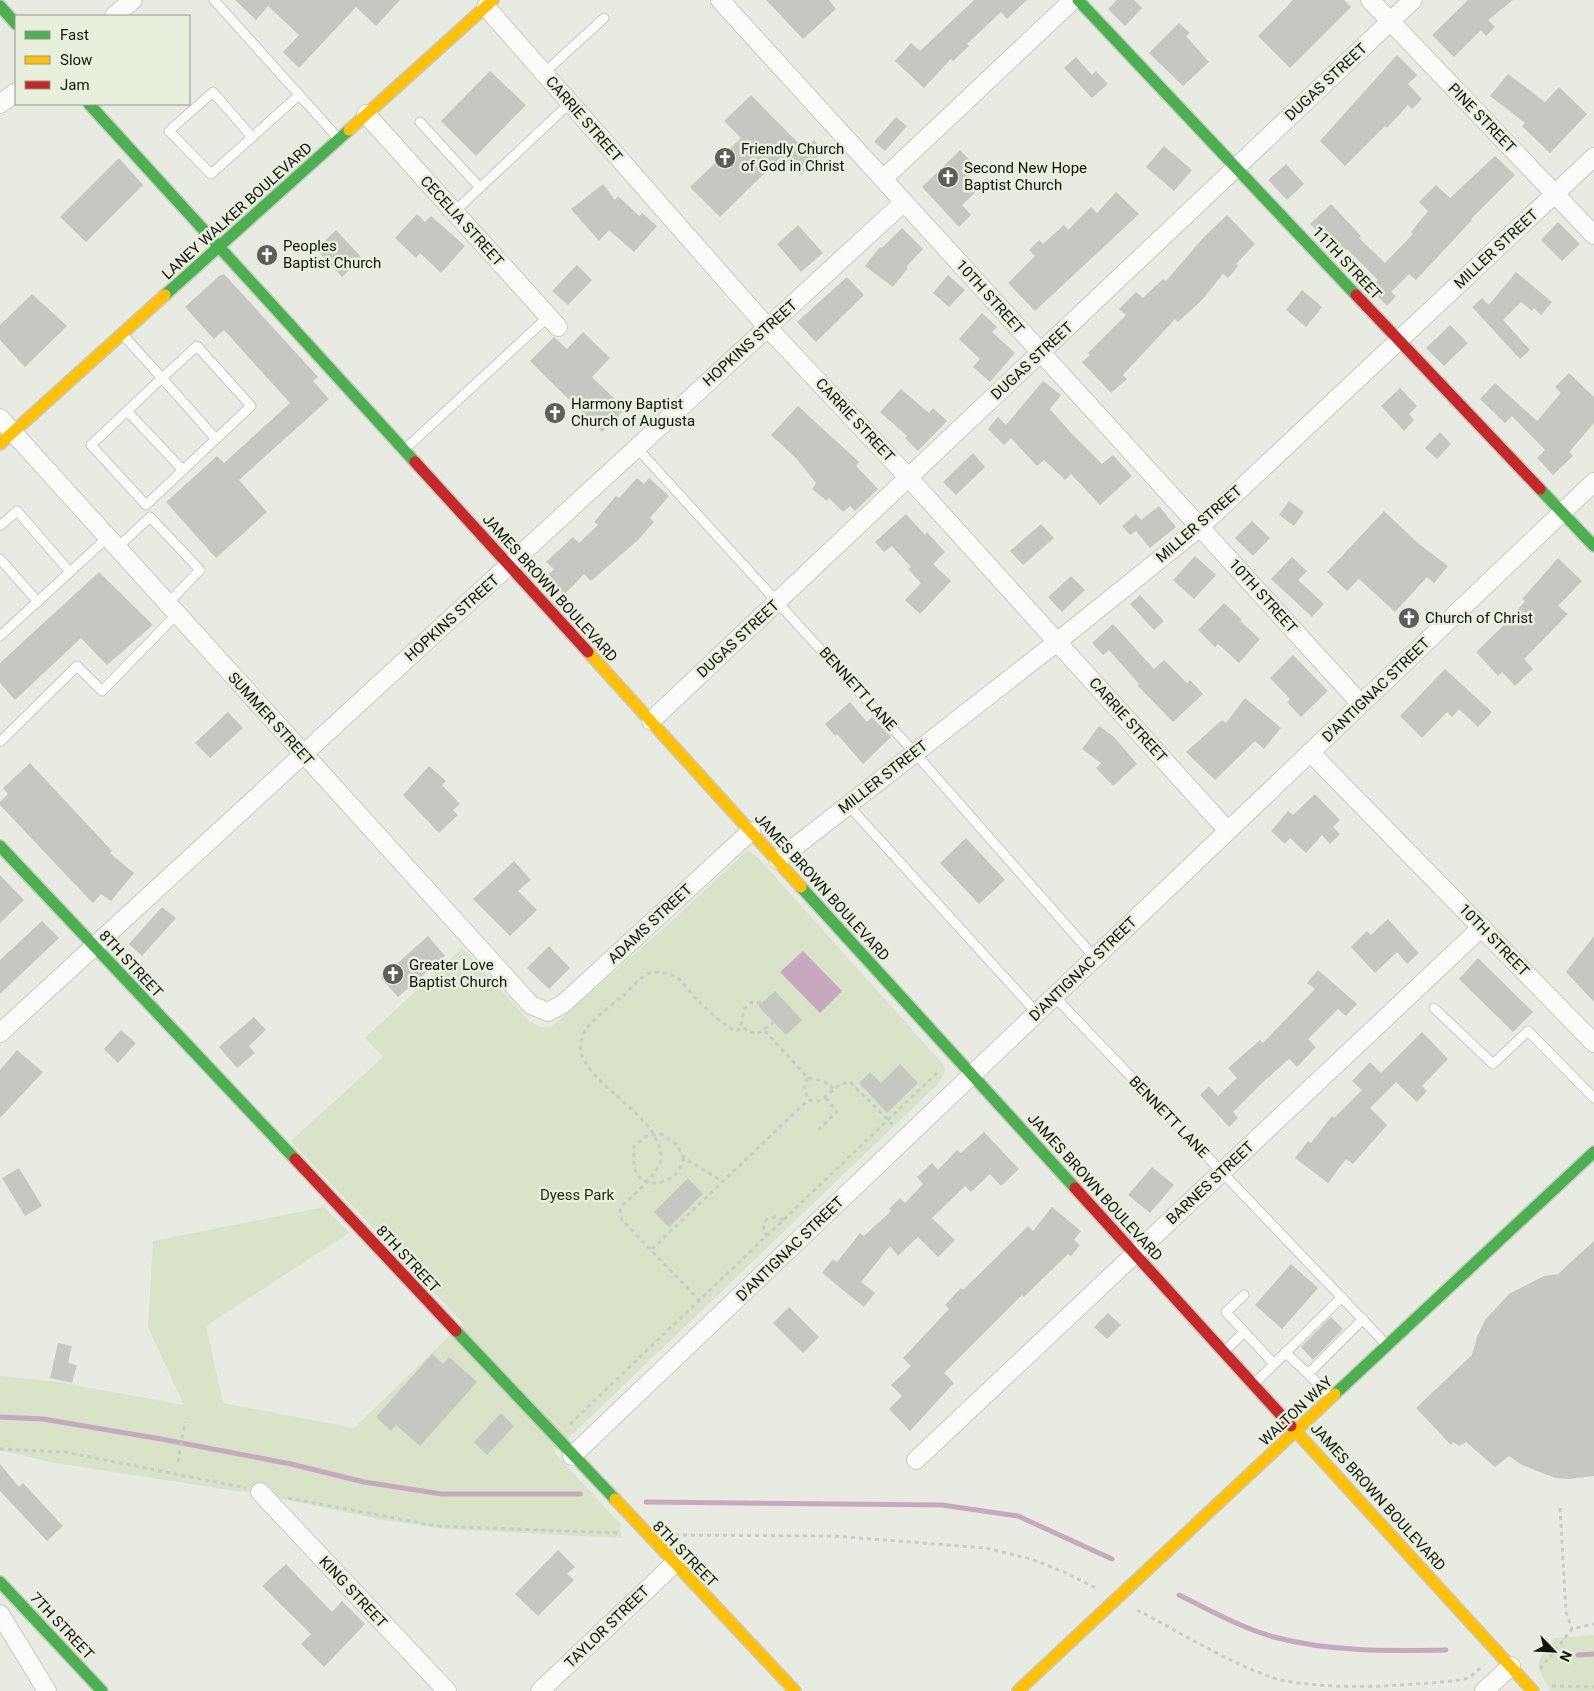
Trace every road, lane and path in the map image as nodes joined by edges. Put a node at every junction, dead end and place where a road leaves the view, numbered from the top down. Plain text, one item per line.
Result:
1 (132, 0) edge
2 (214, 0) edge
3 (720, 0) edge
4 (1073, 0) edge
5 (1078, 0) edge
6 (1370, 0) edge
7 (1413, 0) edge
8 (490, 3) edge
9 (0, 6) edge
10 (115, 15) edge
11 (604, 18) dead end
12 (1390, 22) junction
13 (15, 23) edge
14 (544, 73) junction
15 (15, 93) edge
16 (300, 95) junction
17 (570, 103) junction
18 (0, 104) edge
19 (90, 105) edge
20 (366, 114) junction
21 (420, 122) dead end
22 (252, 137) junction
23 (339, 139) junction
24 (1594, 156) edge
25 (1236, 168) junction
26 (883, 179) junction
27 (480, 188) junction
28 (1554, 194) junction
29 (904, 202) junction
30 (454, 212) junction
31 (1594, 236) edge
32 (220, 248) junction
33 (553, 322) joint
34 (768, 328) junction
35 (123, 334) junction
36 (1399, 340) junction
37 (1041, 352) junction
38 (162, 378) junction
39 (127, 411) junction
40 (0, 418) edge
41 (6, 438) edge
42 (216, 438) junction
43 (636, 447) junction
44 (404, 450) junction
45 (182, 469) junction
46 (908, 478) junction
47 (1594, 482) edge
48 (1562, 512) junction
49 (0, 526) edge
50 (1200, 527) junction
51 (112, 543) junction
52 (1594, 546) edge
53 (0, 560) edge
54 (509, 566) junction
55 (70, 572) junction
56 (778, 601) junction
57 (38, 602) junction
58 (172, 610) junction
59 (0, 636) edge
60 (1057, 642) junction
61 (1361, 704) junction
62 (651, 721) junction
63 (0, 742) edge
64 (914, 752) junction
65 (1310, 752) junction
66 (302, 754) junction
67 (848, 805) junction
68 (751, 831) junction
69 (1228, 831) junction
70 (0, 846) edge
71 (778, 860) junction
72 (1482, 927) junction
73 (93, 946) junction
74 (1095, 958) junction
75 (1054, 996) junction
76 (761, 1003) dead end
77 (1434, 1008) dead end
78 (548, 1012) joint
79 (1036, 1013) junction
80 (774, 1022) dead end
81 (744, 1028) junction
82 (764, 1031) junction
83 (0, 1033) edge
84 (1594, 1043) edge
85 (940, 1070) dead end
86 (972, 1075) junction
87 (808, 1078) junction
88 (835, 1090) junction
89 (826, 1098) junction
90 (1594, 1098) edge
91 (808, 1100) junction
92 (888, 1120) junction
93 (818, 1130) dead end
94 (652, 1134) junction
95 (905, 1139) junction
96 (1594, 1152) edge
97 (684, 1158) junction
98 (1222, 1172) junction
99 (722, 1181) junction
100 (646, 1182) junction
101 (784, 1220) junction
102 (767, 1236) junction
103 (652, 1249) junction
104 (1135, 1253) junction
105 (1244, 1295) dead end
106 (1342, 1297) junction
107 (700, 1301) junction
108 (1363, 1320) junction
109 (1244, 1332) junction
110 (1388, 1346) junction
111 (1224, 1352) junction
112 (1285, 1352) junction
113 (1274, 1364) junction
114 (1308, 1374) junction
115 (1254, 1384) junction
116 (1332, 1398) junction
117 (185, 1422) dead end
118 (1297, 1431) junction
119 (555, 1439) junction
120 (0, 1449) edge
121 (916, 1460) dead end
122 (178, 1462) dead end
123 (578, 1463) junction
124 (260, 1492) joint
125 (286, 1498) dead end
126 (1560, 1508) dead end
127 (644, 1533) junction
128 (675, 1563) junction
129 (0, 1582) edge
130 (1120, 1596) junction
131 (0, 1614) edge
132 (1594, 1624) edge
133 (1572, 1629) junction
134 (1498, 1652) junction
135 (1510, 1666) junction
136 (1530, 1687) edge
137 (1546, 1687) dead end
138 (1594, 1687) edge
139 (98, 1690) edge
140 (47, 1691) edge
141 (447, 1691) edge
142 (540, 1691) edge
143 (795, 1691) edge
144 (1018, 1691) edge
145 (1484, 1691) edge

1 - 10 street
2 - 16 lane
3 - 26 street, 10TH STREET
4 - 26 street
5 - 25 street, 11TH STREET
6 - 12 street, PINE STREET
7 - 12 street, DUGAS STREET
8 - 14 street, CARRIE STREET
8 - 20 street, LANEY WALKER BOULEVARD
9 - 13 street
11 - 14 lane
12 - 25 street, DUGAS STREET
12 - 28 street, PINE STREET
14 - 17 street, CARRIE STREET
15 - 18 street
16 - 22 lane
16 - 23 lane
17 - 27 lane
17 - 34 street, CARRIE STREET
19 - 32 street, JAMES BROWN BOULEVARD
20 - 23 street, LANEY WALKER BOULEVARD
20 - 30 street, CECELIA STREET
21 - 27 lane
22 - 22 lane
23 - 32 street, LANEY WALKER BOULEVARD
24 - 28 street, MILLER STREET
25 - 36 street, 11TH STREET
25 - 37 street, DUGAS STREET
26 - 29 street, 10TH STREET
27 - 30 lane
28 - 31 street, PINE STREET
28 - 36 street, MILLER STREET
29 - 34 street, HOPKINS STREET
29 - 37 street, 10TH STREET
30 - 33 street, CECELIA STREET
32 - 35 street, LANEY WALKER BOULEVARD
32 - 44 street, JAMES BROWN BOULEVARD
33 - 44 lane
34 - 43 street, HOPKINS STREET
34 - 46 street, CARRIE STREET
35 - 38 lane
35 - 41 street, LANEY WALKER BOULEVARD
36 - 48 street, 11TH STREET
36 - 50 street, MILLER STREET
37 - 46 street, DUGAS STREET
37 - 50 street, 10TH STREET
38 - 39 lane
38 - 42 lane
38 - 42 lane
39 - 45 lane
39 - 45 lane
40 - 41 street, SUMMER STREET
41 - 51 street, SUMMER STREET
42 - 45 lane
43 - 54 street, HOPKINS STREET
43 - 56 lane, BENNETT LANE
44 - 54 street, JAMES BROWN BOULEVARD
46 - 56 street, DUGAS STREET
46 - 60 street, CARRIE STREET
47 - 48 street, D'ANTIGNAC STREET
48 - 52 street, 11TH STREET
48 - 61 street, D'ANTIGNAC STREET
49 - 55 lane
50 - 60 street, MILLER STREET
50 - 61 street, 10TH STREET
51 - 55 lane
51 - 58 street, SUMMER STREET
51 - 58 lane
53 - 57 lane
54 - 62 street, JAMES BROWN BOULEVARD
54 - 66 street, HOPKINS STREET
55 - 57 lane
56 - 62 street, DUGAS STREET
56 - 64 lane, BENNETT LANE
57 - 59 lane
58 - 63 lane
58 - 66 street, SUMMER STREET
60 - 64 street, MILLER STREET
60 - 69 street, CARRIE STREET
61 - 65 street, D'ANTIGNAC STREET
62 - 68 street, JAMES BROWN BOULEVARD
64 - 67 street, MILLER STREET
64 - 74 lane, BENNETT LANE
65 - 69 street, D'ANTIGNAC STREET
65 - 72 street, 10TH STREET
66 - 73 street, HOPKINS STREET
66 - 78 street, SUMMER STREET
67 - 71 street, MILLER STREET
67 - 79 lane
68 - 71 street, JAMES BROWN BOULEVARD
68 - 78 street, ADAMS STREET
69 - 74 street, D'ANTIGNAC STREET
70 - 73 street, 8TH STREET
71 - 86 street, JAMES BROWN BOULEVARD
72 - 84 street, 10TH STREET
72 - 98 street, BARNES STREET
73 - 83 street, HOPKINS STREET
73 - 119 street, 8TH STREET
74 - 75 street, D'ANTIGNAC STREET
75 - 79 street, D'ANTIGNAC STREET
75 - 98 lane, BENNETT LANE
76 - 81 path
77 - 90 lane
79 - 86 street, D'ANTIGNAC STREET
80 - 82 path
81 - 82 path
81 - 94 path
82 - 87 path
85 - 92 path
86 - 95 street, D'ANTIGNAC STREET
86 - 104 street, JAMES BROWN BOULEVARD
87 - 88 path
87 - 91 path
88 - 89 path
88 - 92 path
89 - 91 path
89 - 93 path
91 - 99 path
92 - 95 path
92 - 101 path
94 - 97 path
94 - 100 path
94 - 100 path
95 - 123 street, D'ANTIGNAC STREET
96 - 110 street, WALTON WAY
97 - 99 path
97 - 100 path
98 - 104 street, BARNES STREET
98 - 106 lane, BENNETT LANE
99 - 103 path
100 - 103 path
101 - 102 path
101 - 102 path
102 - 107 path
103 - 107 path
104 - 111 street, JAMES BROWN BOULEVARD
104 - 121 street, BARNES STREET
105 - 109 lane
106 - 108 lane, BENNETT LANE
106 - 112 lane
107 - 119 path
108 - 110 lane, BENNETT LANE
108 - 114 lane
109 - 111 lane
109 - 113 lane
110 - 116 street, WALTON WAY
111 - 115 street, JAMES BROWN BOULEVARD
112 - 113 lane
112 - 114 lane
113 - 115 lane
114 - 116 lane
115 - 118 street, JAMES BROWN BOULEVARD
116 - 118 street, WALTON WAY
117 - 122 path
118 - 130 street, WALTON WAY
118 - 134 street, JAMES BROWN BOULEVARD
119 - 123 street, 8TH STREET
120 - 124 path
123 - 127 street, 8TH STREET
124 - 141 street, KING STREET
125 - 127 path
126 - 133 path
127 - 128 street, 8TH STREET
127 - 130 path
128 - 142 street, TAYLOR STREET
128 - 143 street, 8TH STREET
129 - 139 street, 7TH STREET
130 - 134 path
130 - 144 street, WALTON WAY
131 - 140 street
132 - 133 path
133 - 136 path
134 - 135 street, JAMES BROWN BOULEVARD
135 - 136 street, JAMES BROWN BOULEVARD
135 - 145 street
137 - 138 path

